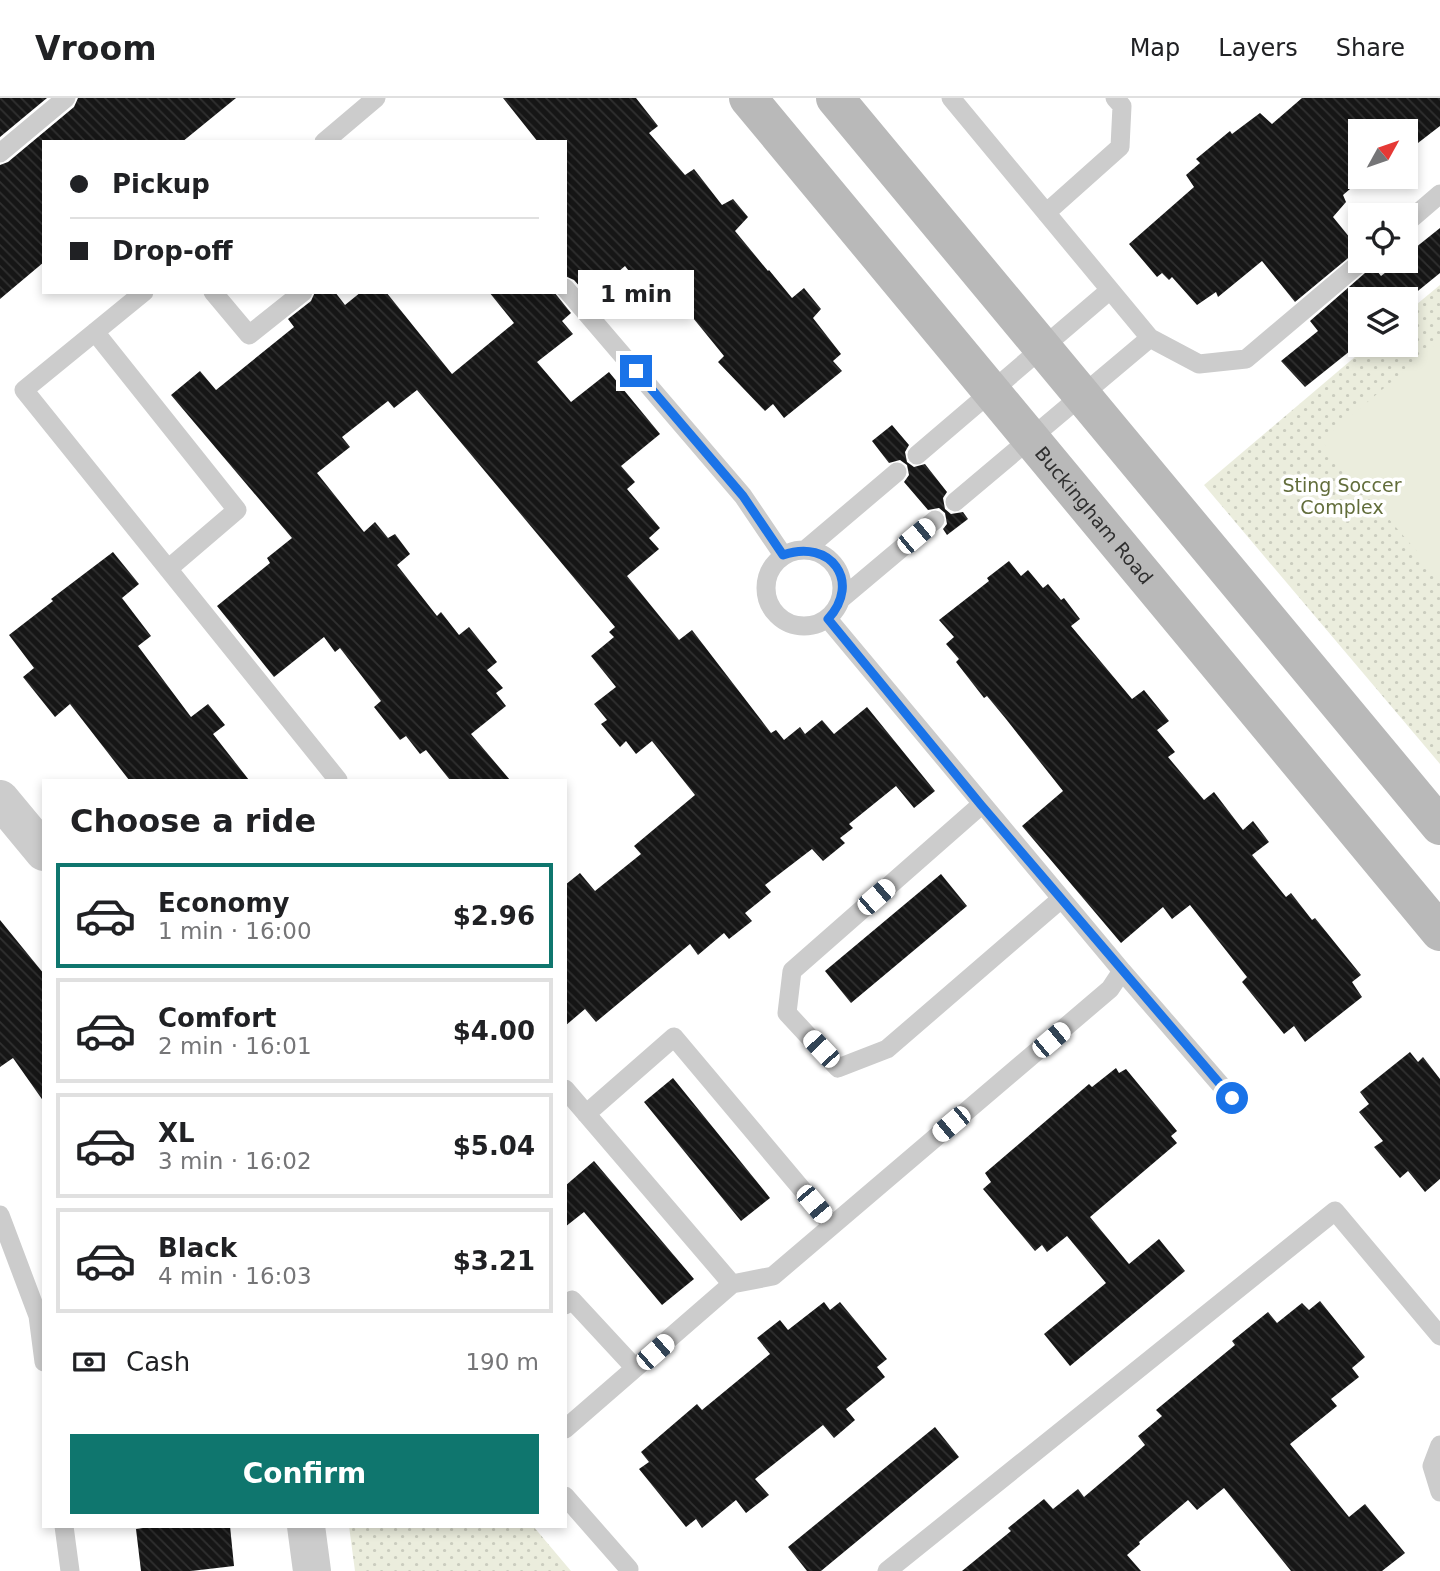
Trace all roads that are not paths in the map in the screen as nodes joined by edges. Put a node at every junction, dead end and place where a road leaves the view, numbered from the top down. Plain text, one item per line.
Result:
1 (66, 98) edge
2 (376, 98) edge
3 (748, 98) edge
4 (835, 98) edge
5 (951, 98) edge
6 (1115, 98) edge
7 (326, 140) edge
8 (0, 153) edge
9 (1440, 194) edge
10 (1046, 213) junction
11 (1418, 213) edge
12 (1348, 273) edge
13 (567, 290) edge
14 (1110, 290) junction
15 (142, 294) edge
16 (215, 294) edge
17 (300, 294) edge
18 (95, 332) junction
19 (1150, 338) junction
20 (1044, 347) junction
21 (992, 392) junction
22 (1084, 394) junction
23 (1031, 439) junction
24 (917, 455) dead end
25 (897, 472) dead end
26 (955, 502) dead end
27 (935, 520) dead end
28 (805, 550) junction
29 (783, 555) junction
30 (168, 569) junction
31 (841, 599) junction
32 (828, 619) junction
33 (337, 779) edge
34 (0, 799) edge
35 (981, 805) junction
36 (1440, 825) edge
37 (42, 850) edge
38 (1061, 899) junction
39 (1440, 932) edge
40 (1122, 971) junction
41 (567, 1091) edge
42 (1232, 1098) dead end
43 (586, 1114) junction
44 (0, 1214) edge
45 (832, 1225) junction
46 (732, 1284) junction
47 (567, 1304) edge
48 (1440, 1336) edge
49 (42, 1347) edge
50 (635, 1368) junction
51 (567, 1427) edge
52 (1440, 1445) edge
53 (1440, 1492) edge
54 (567, 1498) edge
55 (64, 1528) edge
56 (306, 1528) edge
57 (629, 1569) dead end
58 (70, 1571) edge
59 (312, 1571) edge
60 (887, 1571) edge

1 - 8 lane
2 - 7 lane
3 - 21 street, Buckingham Road
4 - 20 street
5 - 10 lane
6 - 10 lane
9 - 11 lane
10 - 14 lane
12 - 19 lane
13 - 29 lane
14 - 19 lane
14 - 20 lane
15 - 18 lane
16 - 17 lane
18 - 30 lane
18 - 30 lane
19 - 22 lane
20 - 21 lane
20 - 22 street
21 - 23 street, Buckingham Road
21 - 24 lane
22 - 23 lane
22 - 36 street
23 - 26 lane
23 - 39 street, Buckingham Road
25 - 28 lane
27 - 31 lane
28 - 29 lane
28 - 31 lane
29 - 32 lane
30 - 33 lane
31 - 32 lane
32 - 35 lane
34 - 37 street
35 - 38 lane
35 - 38 lane
38 - 40 lane
40 - 42 lane
40 - 45 lane
41 - 43 lane
43 - 45 lane
43 - 46 lane
44 - 49 lane
45 - 46 lane
46 - 50 lane
47 - 50 lane
48 - 60 lane
50 - 51 lane
52 - 53 lane
54 - 57 lane
55 - 58 lane
56 - 59 street

